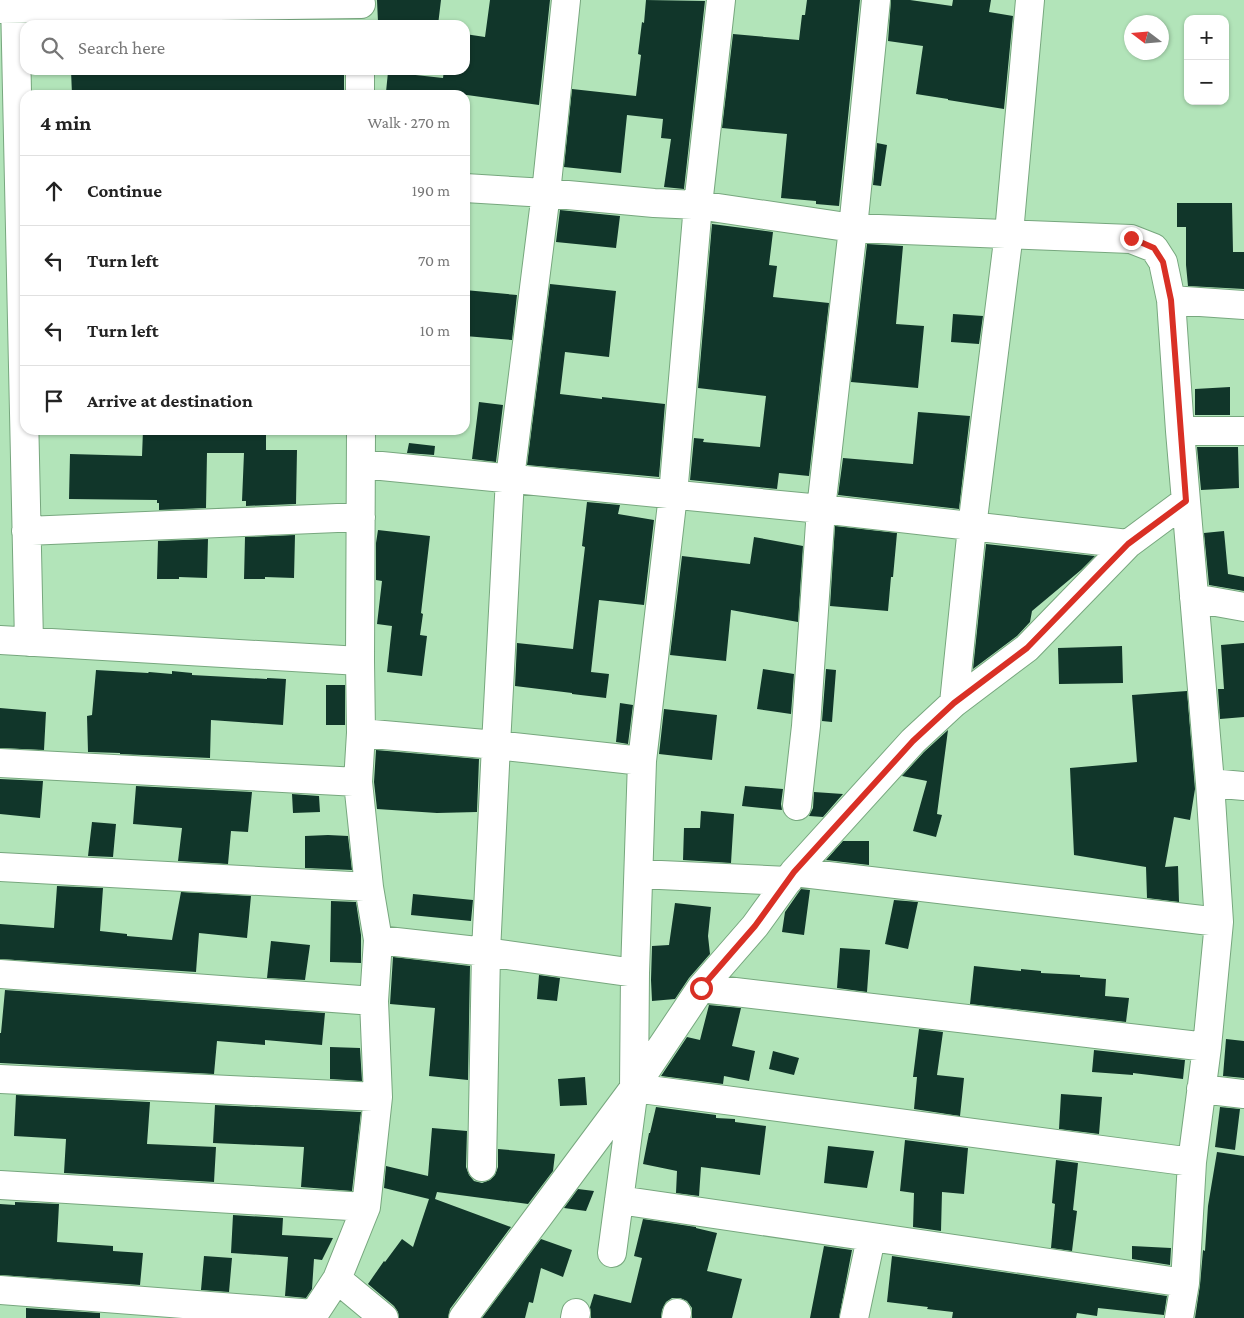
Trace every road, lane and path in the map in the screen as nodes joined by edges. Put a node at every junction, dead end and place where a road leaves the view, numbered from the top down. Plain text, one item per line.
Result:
1 (566, 0) edge
2 (721, 0) edge
3 (876, 0) edge
4 (1030, 0) edge
5 (10, 6) edge
6 (361, 10) edge
7 (360, 75) edge
8 (360, 90) edge
9 (14, 133) edge
10 (470, 188) edge
11 (546, 193) junction
12 (698, 205) junction
13 (853, 228) junction
14 (1009, 233) junction
15 (15, 272) edge
16 (1171, 300) junction
17 (1244, 304) edge
18 (16, 400) edge
19 (1180, 431) junction
20 (1244, 431) edge
21 (360, 435) edge
22 (361, 464) junction
23 (510, 478) junction
24 (673, 495) junction
25 (1186, 501) junction
26 (821, 509) junction
27 (361, 517) junction
28 (972, 527) junction
29 (26, 531) junction
30 (1128, 544) junction
31 (1194, 598) junction
32 (1244, 607) edge
33 (0, 640) edge
34 (29, 642) junction
35 (360, 661) junction
36 (954, 703) junction
37 (361, 732) junction
38 (496, 745) junction
39 (642, 761) junction
40 (0, 764) edge
41 (358, 782) junction
42 (1210, 783) junction
43 (1244, 786) edge
44 (797, 806) dead end
45 (0, 867) edge
46 (638, 874) junction
47 (791, 877) junction
48 (369, 888) junction
49 (1219, 922) junction
50 (378, 940) junction
51 (486, 952) junction
52 (635, 973) junction
53 (0, 974) edge
54 (701, 988) junction
55 (374, 1001) junction
56 (1207, 1047) junction
57 (0, 1079) edge
58 (634, 1088) junction
59 (1201, 1089) junction
60 (1244, 1094) edge
61 (378, 1097) junction
62 (1192, 1162) junction
63 (482, 1167) dead end
64 (0, 1185) edge
65 (619, 1200) junction
66 (366, 1207) junction
67 (871, 1238) junction
68 (612, 1253) dead end
69 (338, 1279) junction
70 (1185, 1283) junction
71 (0, 1290) edge
72 (314, 1316) edge
73 (384, 1318) edge
74 (463, 1318) edge
75 (854, 1318) edge
76 (1179, 1318) edge

1 - 11 street
2 - 12 street
3 - 13 street
4 - 14 street
5 - 6 street
5 - 9 street
7 - 8 street
9 - 15 street
10 - 11 street
11 - 12 street
11 - 23 street
12 - 13 street
12 - 24 street
13 - 14 street
13 - 26 street
14 - 16 street
14 - 28 street
15 - 18 street
16 - 17 street
16 - 19 street
18 - 29 street
19 - 20 street
19 - 25 street
21 - 22 street
22 - 23 street
22 - 27 street
23 - 24 street
23 - 38 street
24 - 26 street
24 - 39 street
25 - 30 street
25 - 31 street
26 - 28 street
26 - 44 street
27 - 29 street
27 - 35 street
28 - 30 street
28 - 36 street
29 - 34 street
30 - 36 street
31 - 32 street
31 - 42 street
33 - 34 street
34 - 35 street
35 - 37 street
36 - 47 street
37 - 38 street
37 - 41 street
38 - 39 street
38 - 51 street
39 - 46 street
40 - 41 street
41 - 48 street
42 - 43 street
42 - 49 street
45 - 48 street
46 - 47 street
46 - 52 street
47 - 49 street
47 - 54 street
48 - 50 street
49 - 56 street
50 - 51 street
50 - 55 street
51 - 52 street
51 - 63 street
52 - 58 street
53 - 55 street
54 - 56 street
54 - 58 street
55 - 61 street
56 - 59 street
57 - 61 street
58 - 62 street
58 - 65 street
58 - 74 street
59 - 60 street
59 - 62 street
61 - 66 street
62 - 70 street
64 - 66 street
65 - 67 street
65 - 68 street
66 - 69 street
67 - 70 street
67 - 75 street
69 - 72 street
69 - 73 street
70 - 76 street
71 - 72 street

